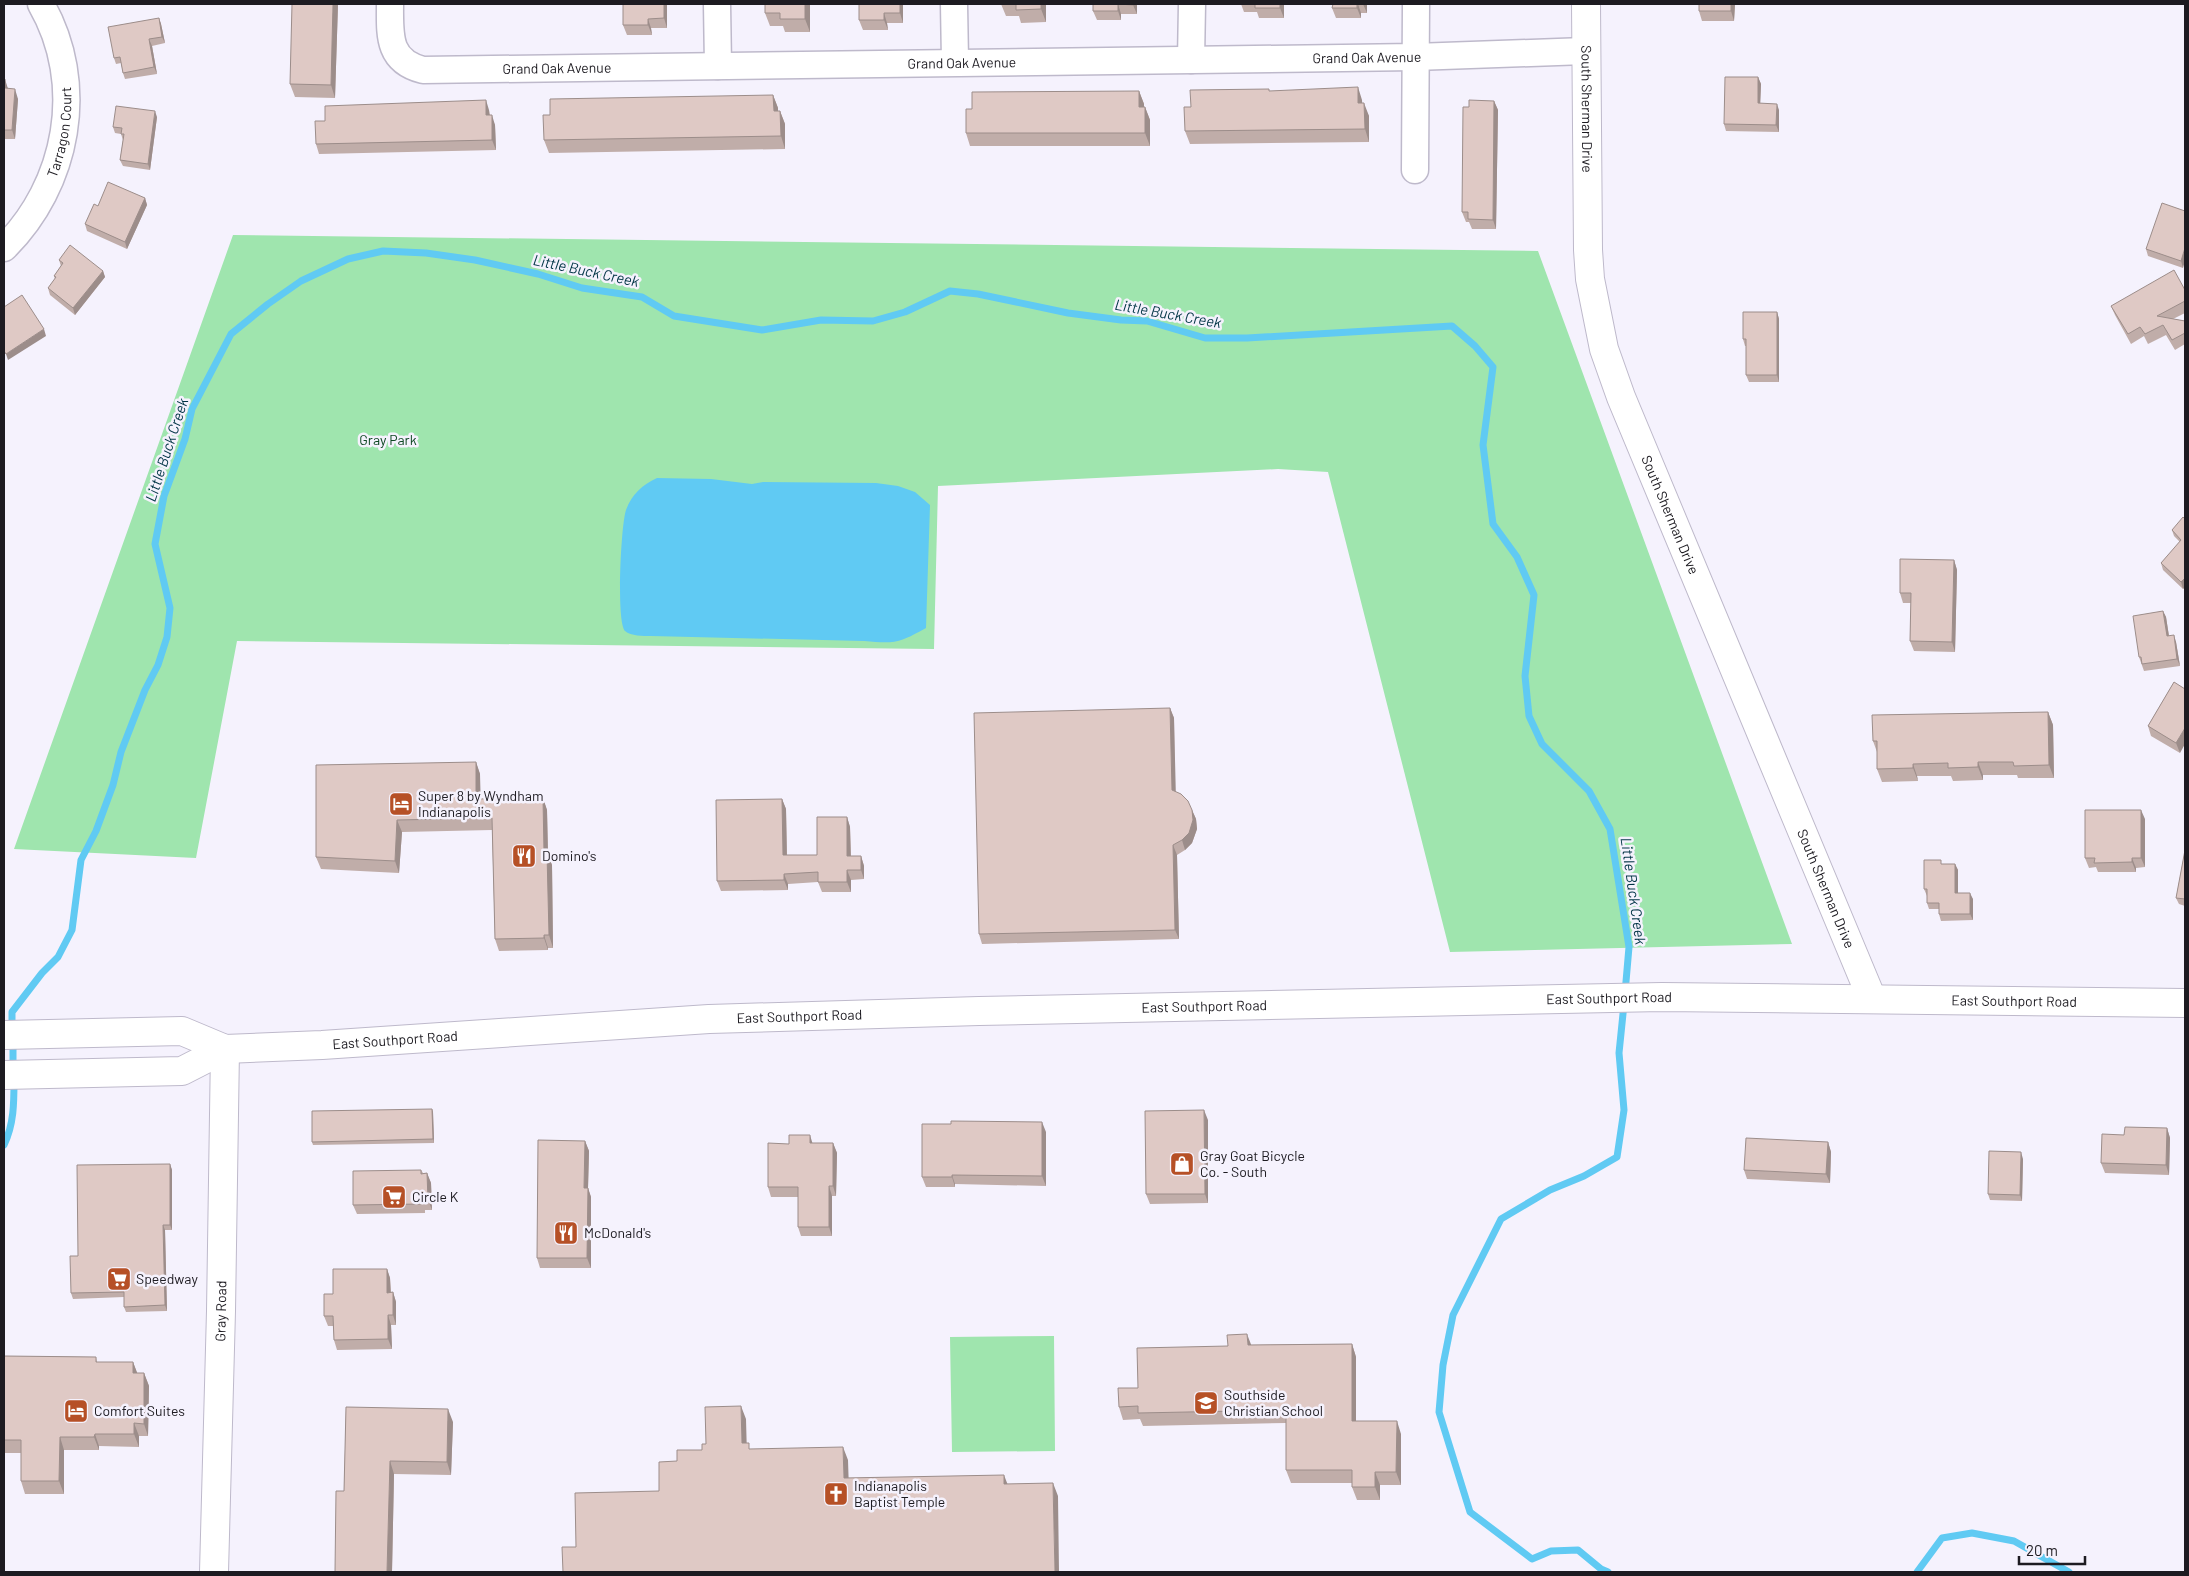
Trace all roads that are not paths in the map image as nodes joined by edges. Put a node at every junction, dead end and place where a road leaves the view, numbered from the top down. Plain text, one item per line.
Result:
1 (41, 4) edge
2 (390, 4) edge
3 (717, 4) edge
4 (954, 4) edge
5 (1192, 4) edge
6 (1416, 4) edge
7 (1586, 4) edge
8 (1585, 51) junction
9 (1415, 57) junction
10 (1191, 60) junction
11 (955, 61) junction
12 (718, 66) junction
13 (1415, 170) dead end
14 (4, 248) edge
15 (1872, 999) junction
16 (2185, 1003) edge
17 (4, 1035) edge
18 (225, 1049) junction
19 (4, 1075) edge
20 (214, 1572) edge

1 - 14 street, Tarragon Court
2 - 12 street, Grand Oak Avenue
3 - 12 street
4 - 11 street
5 - 10 street
6 - 9 street
7 - 8 main road, South Sherman Drive
8 - 9 street, Grand Oak Avenue
8 - 15 main road, South Sherman Drive
9 - 10 street, Grand Oak Avenue
9 - 13 street
10 - 11 street, Grand Oak Avenue
11 - 12 street, Grand Oak Avenue
15 - 16 main road, East Southport Road
15 - 18 main road, East Southport Road
17 - 18 main road, East Southport Road
18 - 19 main road, East Southport Road
18 - 20 main road, Gray Road

